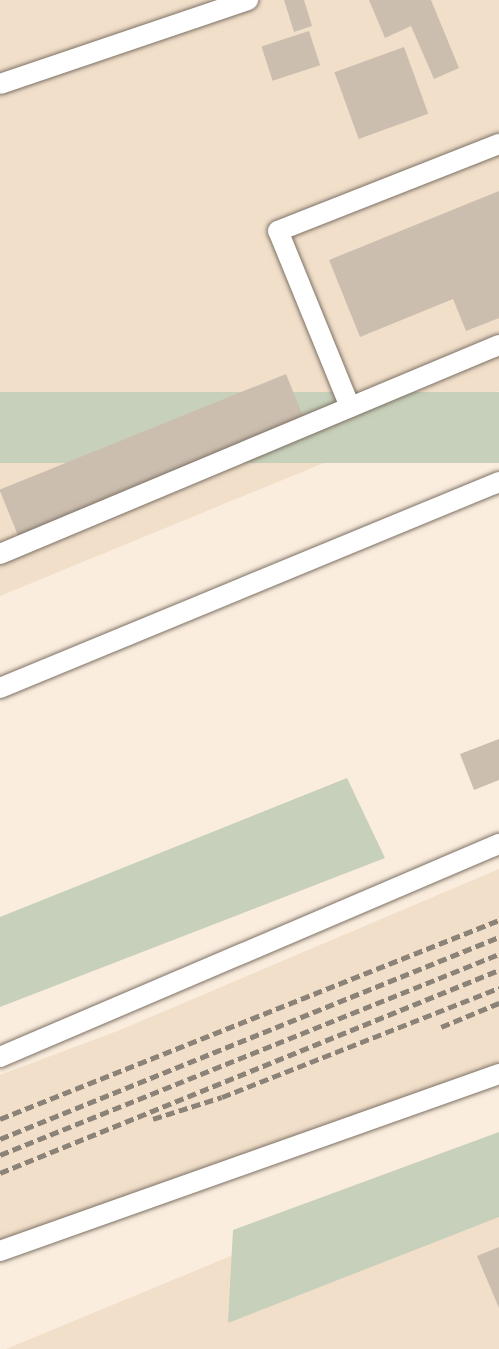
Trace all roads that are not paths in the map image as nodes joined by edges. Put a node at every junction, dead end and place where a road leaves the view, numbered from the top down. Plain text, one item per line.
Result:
1 (248, 0) edge
2 (0, 84) edge
3 (499, 144) edge
4 (499, 345) edge
5 (350, 407) junction
6 (499, 482) edge
7 (0, 555) edge
8 (0, 688) edge
9 (499, 844) edge
10 (0, 1057) edge
11 (499, 1074) edge
12 (0, 1251) edge

1 - 2 lane
3 - 5 lane
4 - 5 lane
5 - 7 lane
6 - 8 lane
9 - 10 lane
11 - 12 lane

